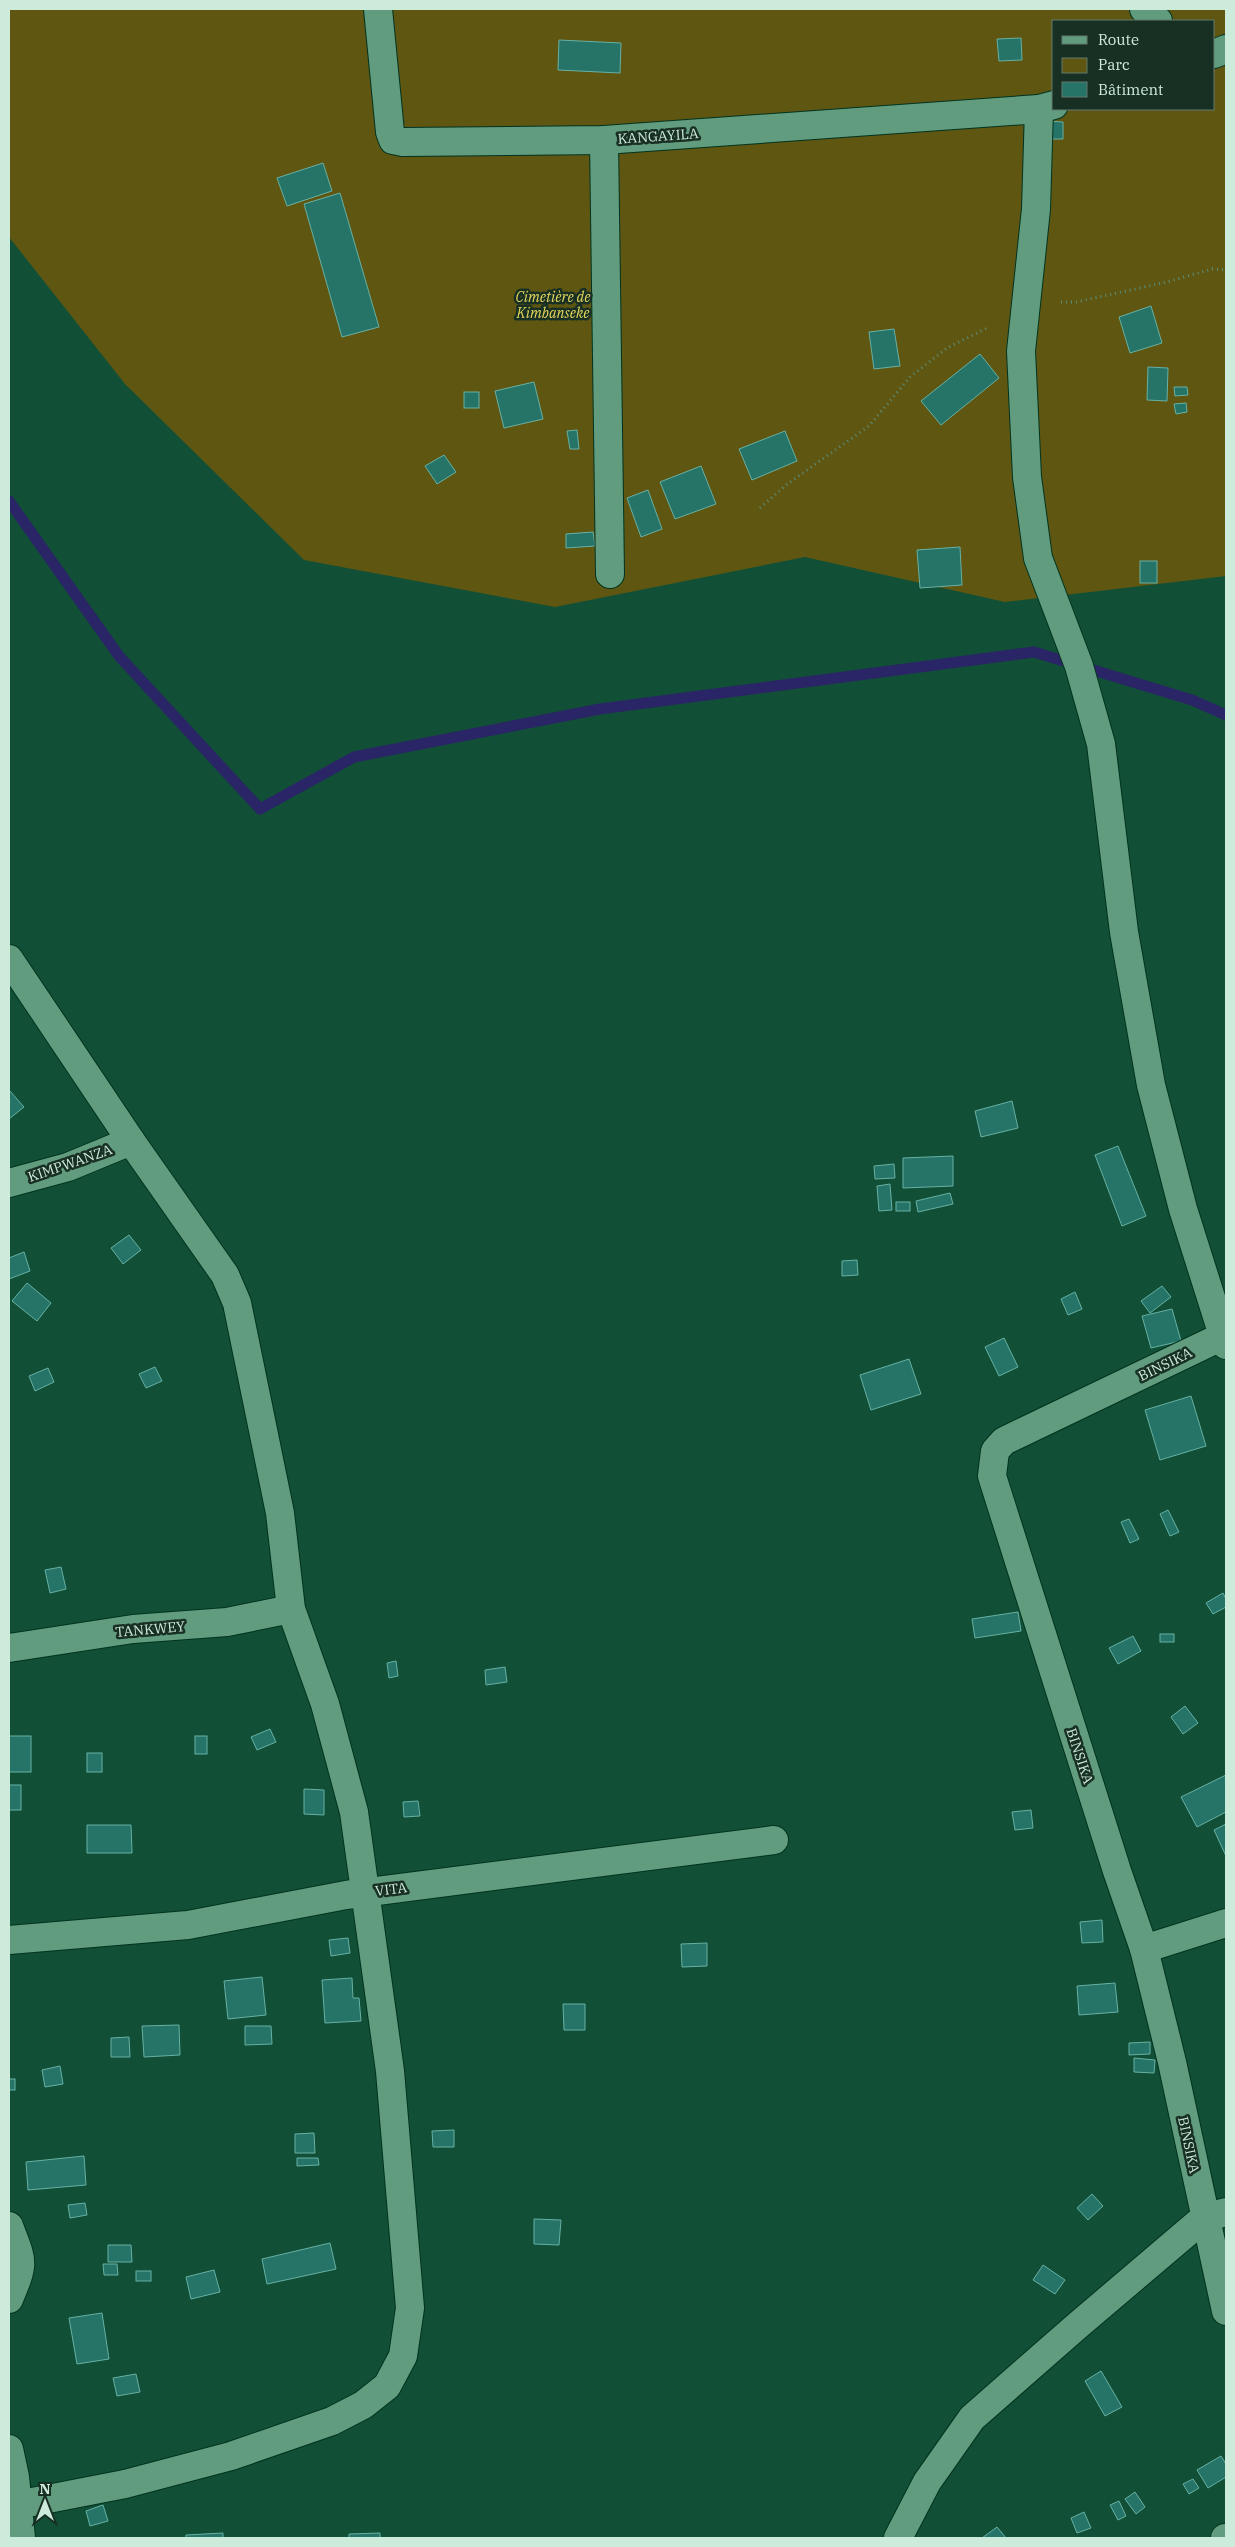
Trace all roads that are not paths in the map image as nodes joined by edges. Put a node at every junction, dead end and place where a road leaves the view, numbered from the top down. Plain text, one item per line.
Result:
1 (378, 9) edge
2 (1144, 9) edge
3 (1157, 20) edge
4 (1046, 107) edge
5 (604, 140) junction
6 (610, 574) dead end
7 (9, 959) edge
8 (131, 1141) junction
9 (9, 1183) edge
10 (1225, 1340) edge
11 (291, 1609) junction
12 (9, 1648) edge
13 (774, 1840) dead end
14 (365, 1892) junction
15 (1226, 1923) edge
16 (9, 1940) edge
17 (1144, 1949) junction
18 (1215, 2215) edge
19 (9, 2226) edge
20 (9, 2299) edge
21 (1226, 2311) edge
22 (9, 2449) edge
23 (17, 2505) junction
24 (21, 2538) edge
25 (898, 2538) edge

1 - 5 street, KANGAYILA
2 - 3 street
4 - 5 street, KANGAYILA
4 - 10 street
5 - 6 street
7 - 8 street
8 - 9 street, KIMPWANZA
8 - 11 street
10 - 17 street, BINSIKA
11 - 12 street, TANKWEY
11 - 14 street
13 - 14 street, VITA
14 - 16 street, VITA
14 - 23 street
15 - 17 street
17 - 18 street, BINSIKA
18 - 21 street, BINSIKA
18 - 25 street
19 - 20 street
22 - 23 street
23 - 24 street

